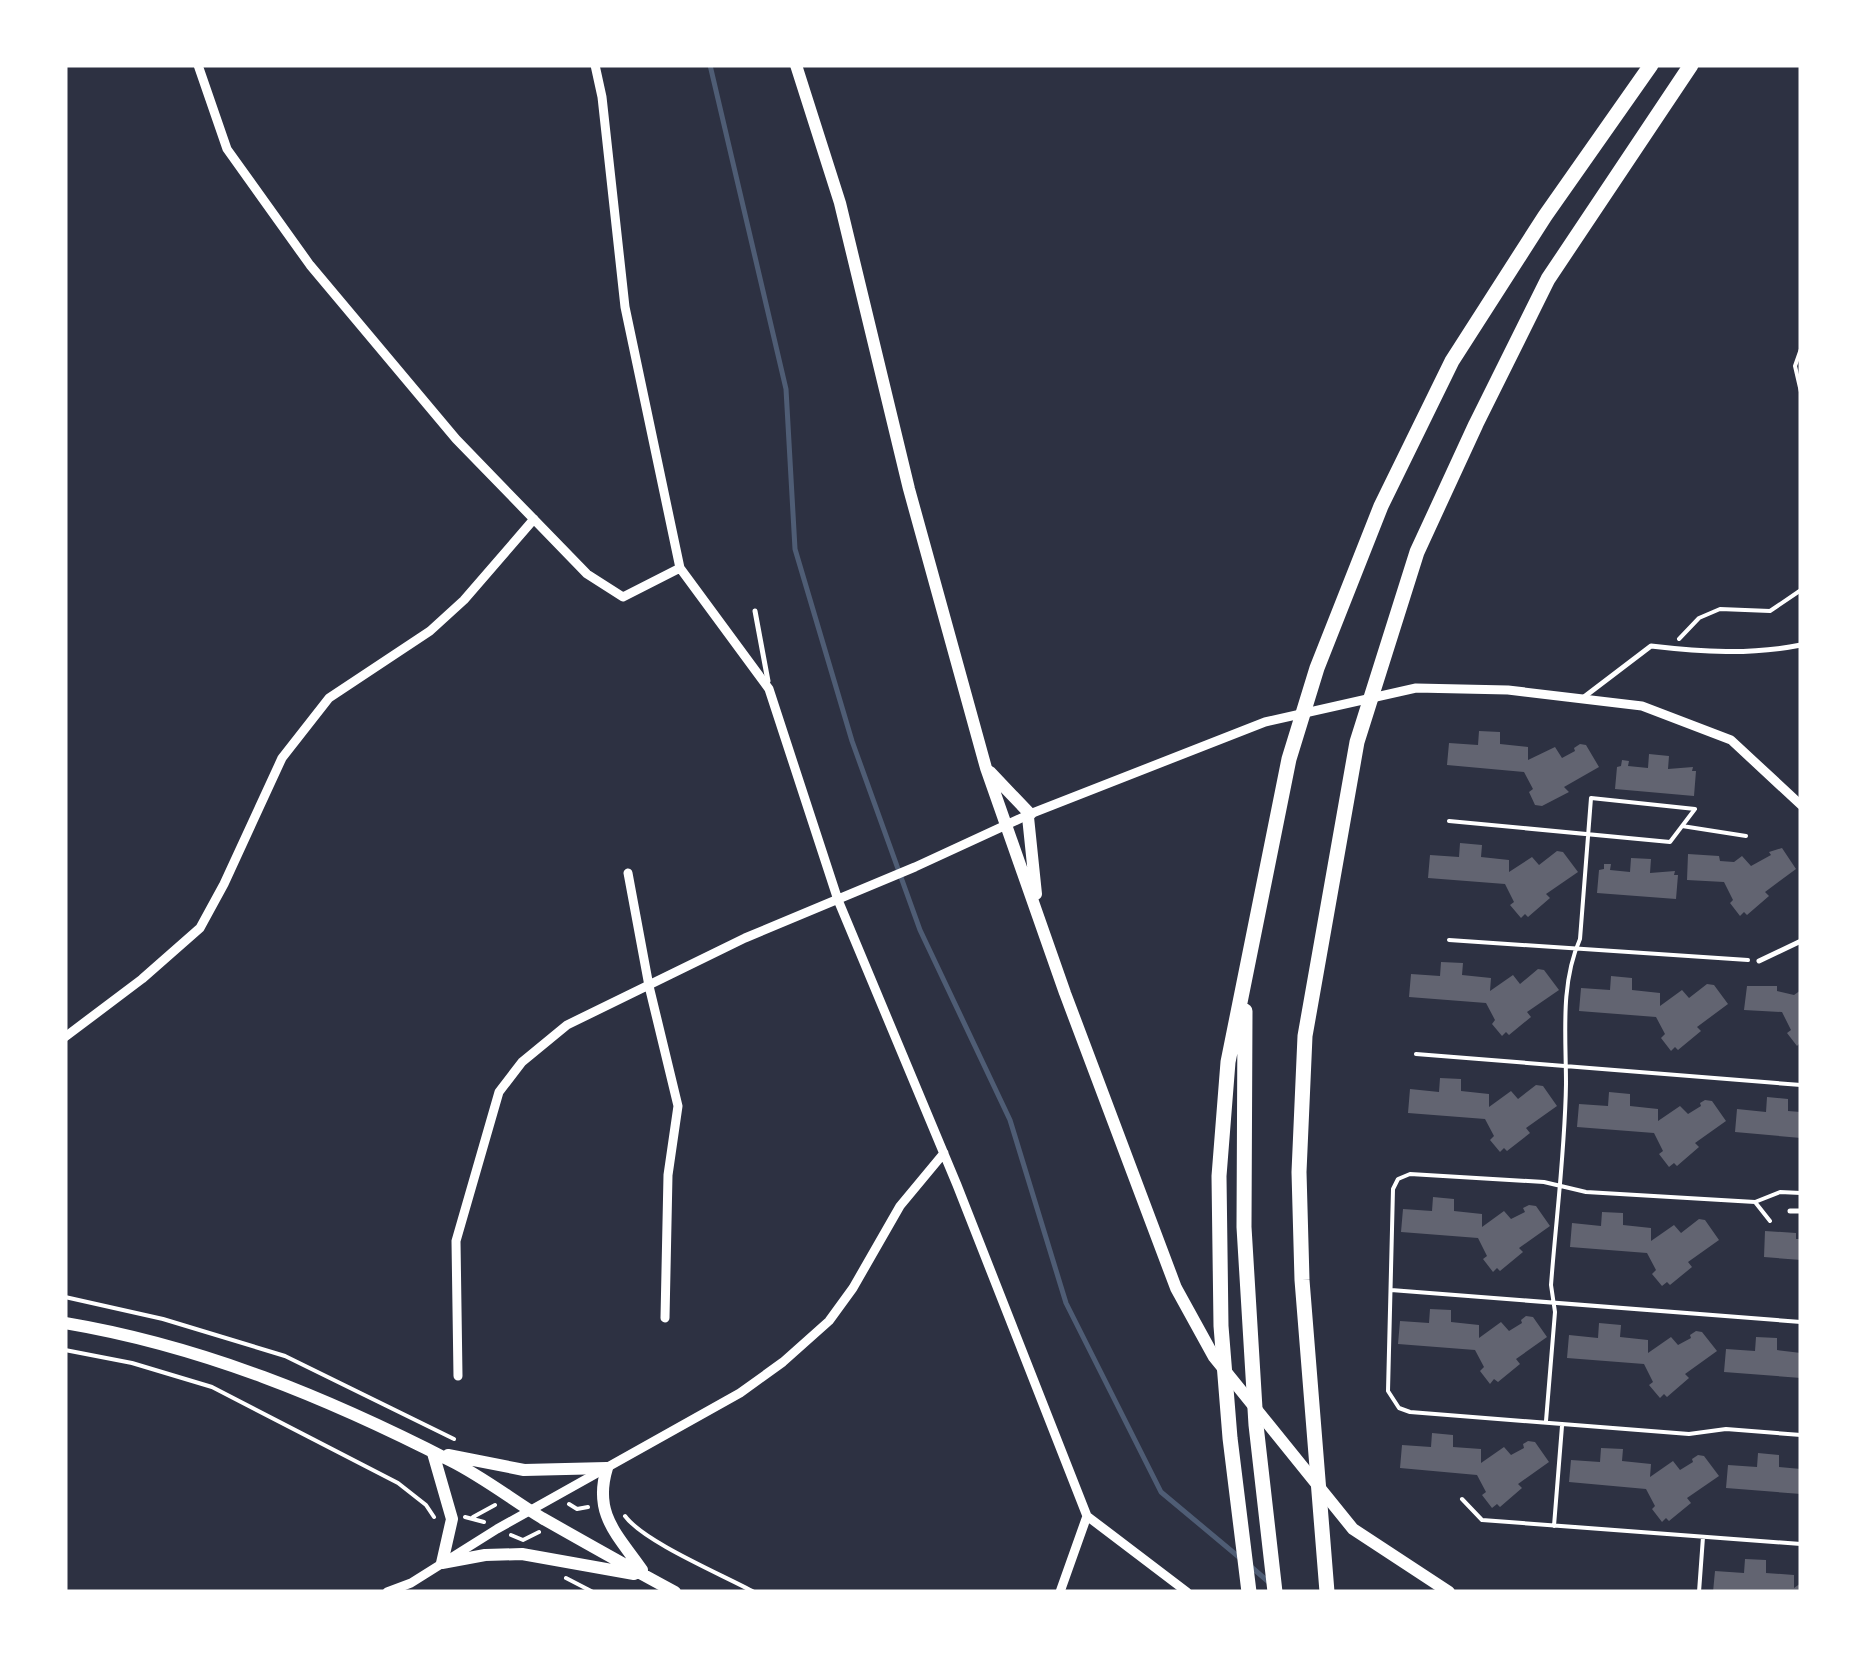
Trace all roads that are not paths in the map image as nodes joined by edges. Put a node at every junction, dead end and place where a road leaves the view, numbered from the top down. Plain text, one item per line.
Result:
1 (198, 65) edge
2 (595, 65) edge
3 (796, 65) edge
4 (1651, 65) edge
5 (1692, 65) edge
6 (534, 519) junction
7 (680, 568) junction
8 (755, 611) dead end
9 (1801, 645) edge
10 (769, 689) junction
11 (1584, 698) junction
12 (986, 768) junction
13 (1801, 805) edge
14 (1029, 815) junction
15 (1005, 825) junction
16 (628, 873) dead end
17 (838, 900) junction
18 (1038, 912) junction
19 (1801, 941) edge
20 (1759, 960) road end
21 (1245, 967) junction
22 (648, 986) junction
23 (65, 1037) edge
24 (944, 1152) junction
25 (1790, 1210) dead end
26 (1801, 1211) edge
27 (665, 1318) dead end
28 (65, 1324) edge
29 (458, 1376) dead end
30 (433, 1453) junction
31 (607, 1468) junction
32 (532, 1512) junction
33 (1087, 1516) junction
34 (442, 1564) junction
35 (646, 1576) junction
36 (387, 1592) edge
37 (675, 1592) edge
38 (1060, 1592) edge
39 (1187, 1592) edge
40 (1249, 1592) edge
41 (1275, 1592) edge
42 (1327, 1592) edge
43 (1449, 1592) edge

1 - 6 street
2 - 7 street
3 - 12 main road
4 - 21 highway
5 - 42 highway
6 - 7 street
6 - 23 street
7 - 10 street
8 - 10 lane
9 - 11 lane
10 - 17 street
11 - 13 street
11 - 14 street
12 - 14 main road
12 - 15 main road
14 - 15 street
14 - 18 main road
15 - 17 street
15 - 18 main road
16 - 22 street
17 - 22 street
17 - 24 street
18 - 43 main road
19 - 20 lane
21 - 40 highway
21 - 41 highway
22 - 27 street
22 - 29 street
24 - 31 street
24 - 33 street
25 - 26 lane
28 - 30 main road
30 - 31 main road
30 - 32 main road
30 - 34 main road
31 - 32 street
31 - 35 main road
32 - 34 street
32 - 35 main road
33 - 38 street
33 - 39 street
34 - 35 main road
34 - 36 street
35 - 37 main road

